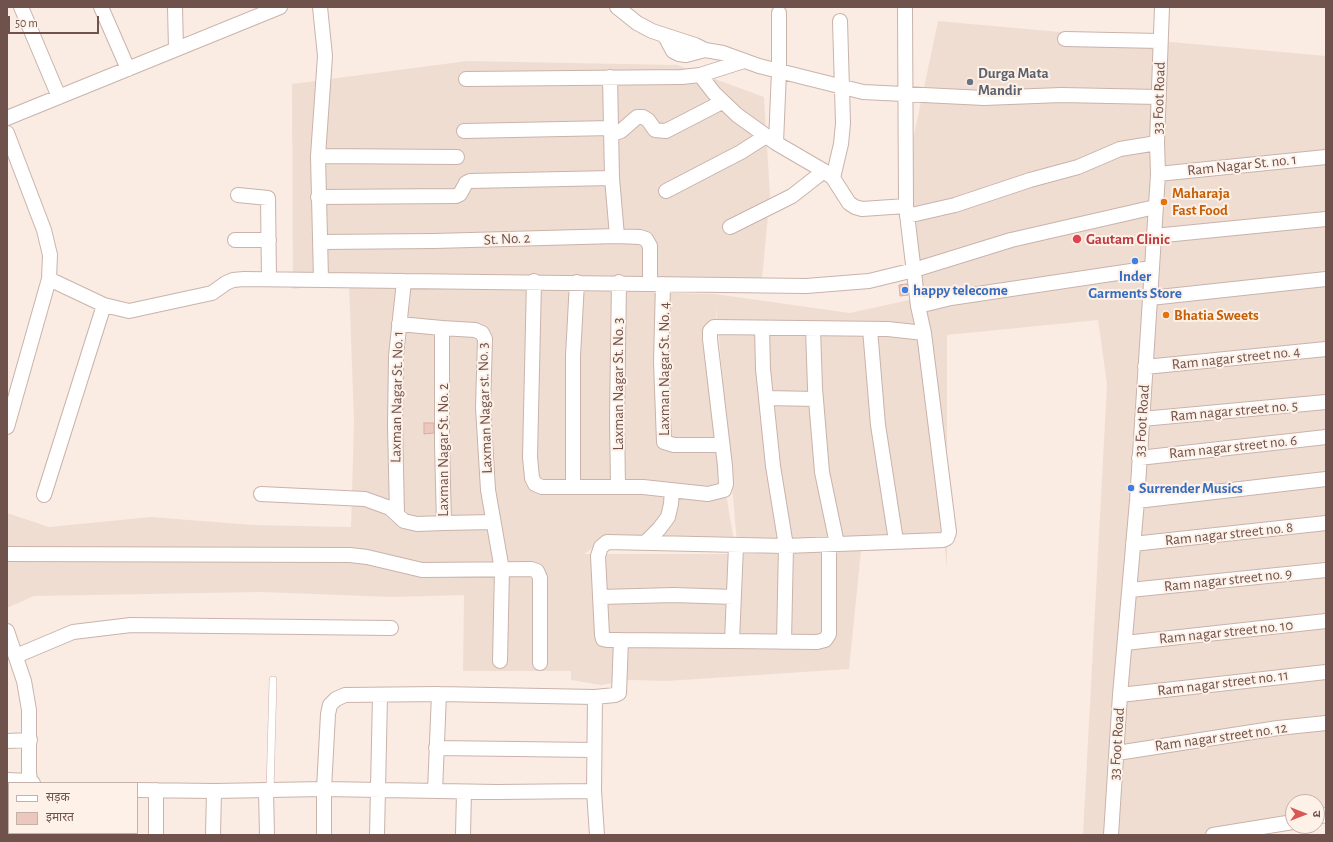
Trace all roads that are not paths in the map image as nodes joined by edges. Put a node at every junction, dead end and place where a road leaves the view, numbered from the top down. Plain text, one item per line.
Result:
1 (21, 7) edge
2 (101, 7) edge
3 (175, 7) edge
4 (280, 7) edge
5 (320, 7) edge
6 (617, 7) edge
7 (905, 7) edge
8 (1162, 7) edge
9 (779, 13) dead end
10 (840, 21) dead end
11 (665, 36) junction
12 (1065, 39) dead end
13 (1160, 41) junction
14 (176, 49) junction
15 (705, 50) junction
16 (686, 55) junction
17 (744, 61) junction
18 (128, 69) junction
19 (779, 71) junction
20 (700, 75) junction
21 (610, 77) junction
22 (682, 77) junction
23 (466, 79) dead end
24 (842, 87) junction
25 (905, 95) junction
26 (58, 97) junction
27 (1159, 97) junction
28 (722, 102) junction
29 (7, 118) edge
30 (464, 131) dead end
31 (612, 131) junction
32 (7, 133) edge
33 (771, 140) junction
34 (1157, 143) junction
35 (318, 156) junction
36 (457, 157) dead end
37 (1326, 157) edge
38 (828, 174) junction
39 (1158, 174) junction
40 (612, 178) junction
41 (666, 190) dead end
42 (238, 195) dead end
43 (318, 197) junction
44 (1155, 207) junction
45 (906, 211) junction
46 (1326, 219) edge
47 (730, 227) dead end
48 (617, 236) junction
49 (1154, 236) junction
50 (235, 240) dead end
51 (269, 240) junction
52 (321, 242) junction
53 (1151, 268) junction
54 (914, 270) junction
55 (49, 279) junction
56 (269, 279) junction
57 (321, 279) junction
58 (1326, 279) edge
59 (404, 281) junction
60 (534, 281) junction
61 (577, 282) junction
62 (619, 282) junction
63 (657, 284) junction
64 (1150, 298) junction
65 (104, 305) junction
66 (918, 306) junction
67 (399, 324) junction
68 (442, 328) junction
69 (762, 328) junction
70 (813, 329) junction
71 (870, 329) junction
72 (924, 333) junction
73 (1326, 349) edge
74 (1145, 367) junction
75 (766, 398) junction
76 (816, 399) junction
77 (1326, 402) edge
78 (1142, 419) junction
79 (7, 427) edge
80 (1326, 437) edge
81 (722, 445) junction
82 (1139, 458) junction
83 (1326, 480) edge
84 (574, 486) junction
85 (618, 486) junction
86 (672, 490) junction
87 (261, 494) dead end
88 (44, 495) dead end
89 (1137, 500) junction
90 (397, 514) junction
91 (493, 522) junction
92 (444, 523) junction
93 (1326, 523) edge
94 (896, 541) junction
95 (645, 543) junction
96 (833, 544) junction
97 (1133, 544) junction
98 (736, 546) junction
99 (786, 546) junction
100 (7, 554) edge
101 (502, 570) junction
102 (1326, 570) edge
103 (1130, 590) junction
104 (734, 597) junction
105 (600, 598) junction
106 (1326, 621) edge
107 (391, 628) dead end
108 (7, 631) edge
109 (621, 640) junction
110 (732, 641) junction
111 (784, 642) junction
112 (1125, 643) junction
113 (500, 661) dead end
114 (14, 662) edge
115 (540, 663) dead end
116 (1326, 672) edge
117 (273, 680) dead end
118 (439, 694) junction
119 (1120, 695) junction
120 (380, 696) junction
121 (595, 696) junction
122 (1326, 723) edge
123 (30, 740) junction
124 (7, 741) edge
125 (436, 748) junction
126 (594, 750) junction
127 (1117, 753) junction
128 (7, 780) edge
129 (32, 782) edge
130 (324, 789) junction
131 (378, 789) junction
132 (138, 790) edge
133 (156, 790) junction
134 (214, 791) junction
135 (268, 791) junction
136 (435, 791) junction
137 (594, 791) junction
138 (464, 792) junction
139 (1285, 823) edge
140 (1108, 834) edge
141 (156, 835) edge
142 (213, 835) edge
143 (268, 835) edge
144 (324, 835) edge
145 (377, 835) edge
146 (463, 835) edge
147 (597, 835) edge
148 (1213, 835) edge

1 - 26 street
2 - 18 street
3 - 14 street
4 - 14 street
5 - 35 street
6 - 11 street
7 - 25 street
8 - 13 street, 33 Foot Road
9 - 19 street
10 - 24 street
11 - 15 street
11 - 16 street
12 - 13 street
13 - 27 street, 33 Foot Road
14 - 18 street
15 - 16 street
15 - 17 street
16 - 22 street
17 - 19 street
17 - 20 street
18 - 26 street
19 - 24 street
19 - 33 street
20 - 22 street
20 - 28 street
21 - 22 street
21 - 23 street
21 - 31 street
24 - 25 street
24 - 38 street
25 - 27 street
25 - 45 street
26 - 29 street
27 - 34 street, 33 Foot Road
28 - 31 street
28 - 33 street
30 - 31 street
31 - 40 street
32 - 55 street
33 - 38 street
33 - 41 street
34 - 39 street, 33 Foot Road
34 - 45 street
35 - 36 street
35 - 43 street
37 - 39 street, Ram Nagar St. no. 1
38 - 45 street
38 - 47 street
39 - 44 street, 33 Foot Road
40 - 43 street
40 - 48 street
42 - 51 street
43 - 52 street
44 - 49 street, 33 Foot Road
44 - 54 street
45 - 54 street
46 - 49 street
48 - 52 street, St. No. 2
48 - 63 street, St. No. 2
49 - 53 street, 33 Foot Road
50 - 51 street
51 - 56 street
52 - 57 street
53 - 64 street, 33 Foot Road
53 - 66 street
54 - 63 street
54 - 66 street
55 - 65 street
55 - 79 street
56 - 57 street
56 - 65 street
57 - 59 street
58 - 64 street
59 - 60 street
59 - 67 street, Laxman Nagar St. No. 1
60 - 61 street
60 - 84 street
61 - 62 street
61 - 84 street
62 - 63 street
62 - 85 street, Laxman Nagar St. No. 3
63 - 81 street, Laxman Nagar St. No. 4
64 - 74 street, 33 Foot Road
65 - 88 street
66 - 72 street
67 - 68 street
67 - 90 street, Laxman Nagar St. No. 1
68 - 91 street, Laxman Nagar st. No. 3
68 - 92 street, Laxman Nagar St. No. 2
69 - 70 street
69 - 75 street
69 - 81 street
70 - 71 street
70 - 76 street
71 - 72 street
71 - 94 street
72 - 94 street
73 - 74 street, Ram nagar street no. 4
74 - 78 street, 33 Foot Road
75 - 76 street
75 - 99 street
76 - 96 street
77 - 78 street, Ram nagar street no. 5
78 - 82 street, 33 Foot Road
80 - 82 street, Ram nagar street no. 6
81 - 86 street
82 - 89 street, 33 Foot Road
83 - 89 street
84 - 85 street
85 - 86 street
86 - 95 street
87 - 90 street, Laxman Nagar St. No. 2
89 - 97 street, 33 Foot Road
90 - 92 street, Laxman Nagar St. No. 2
91 - 92 street
91 - 101 street, Laxman Nagar st. No. 3
93 - 97 street, Ram nagar street no. 8
94 - 96 street
95 - 98 street
95 - 105 street
96 - 99 street
96 - 111 street
97 - 103 street, 33 Foot Road
98 - 99 street
98 - 104 street
99 - 111 street
100 - 101 street
101 - 113 street, Laxman Nagar st. No. 3
101 - 115 street
102 - 103 street, Ram nagar street no. 9
103 - 112 street, 33 Foot Road
104 - 105 street
104 - 110 street
105 - 109 street
106 - 112 street, Ram nagar street no. 10
107 - 114 street
108 - 114 street
109 - 110 street
109 - 121 street
110 - 111 street
112 - 119 street, 33 Foot Road
114 - 123 street
116 - 119 street, Ram nagar street no. 11
117 - 135 lane
118 - 120 street
118 - 121 street
118 - 125 street
119 - 127 street, 33 Foot Road
120 - 130 street
120 - 131 street
121 - 126 street
122 - 127 street, Ram nagar street no. 12
123 - 124 street
123 - 129 street
125 - 126 street
125 - 136 street
126 - 137 street
127 - 140 street, 33 Foot Road
128 - 129 street
130 - 131 street
130 - 135 street
130 - 144 street
131 - 136 street
131 - 145 street
132 - 133 street
133 - 134 street
133 - 141 street
134 - 135 street
134 - 142 street
135 - 143 street
136 - 138 street
137 - 138 street
137 - 147 street
138 - 146 street
139 - 148 street

